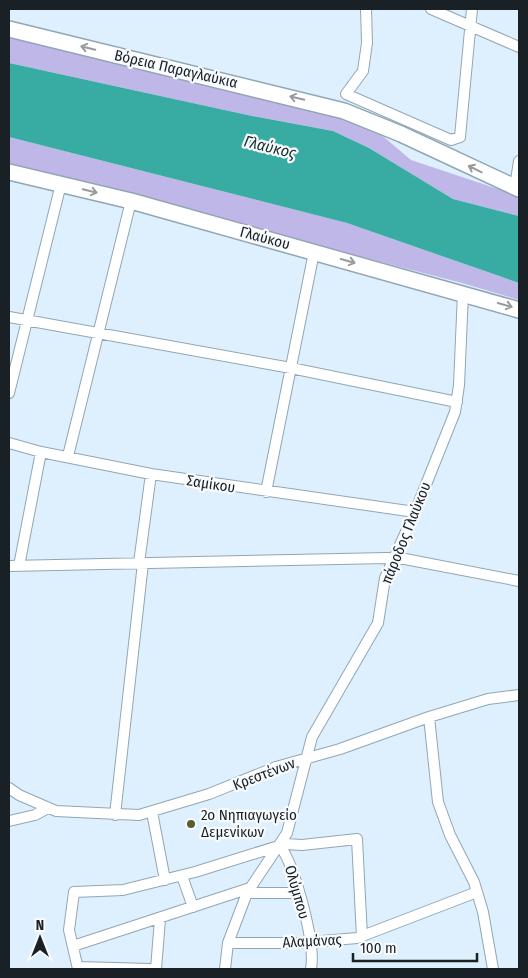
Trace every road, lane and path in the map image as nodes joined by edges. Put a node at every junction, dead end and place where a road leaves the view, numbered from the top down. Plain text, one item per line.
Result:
1 (366, 9) edge
2 (431, 9) edge
3 (472, 9) edge
4 (471, 24) junction
5 (9, 29) edge
6 (519, 47) edge
7 (519, 161) edge
8 (9, 172) edge
9 (61, 184) junction
10 (517, 188) edge
11 (131, 201) junction
12 (314, 252) junction
13 (463, 293) junction
14 (519, 310) edge
15 (9, 317) edge
16 (27, 320) junction
17 (98, 334) junction
18 (291, 368) junction
19 (9, 393) edge
20 (457, 402) junction
21 (9, 443) edge
22 (41, 452) junction
23 (68, 456) junction
24 (151, 474) junction
25 (266, 492) junction
26 (415, 512) junction
27 (395, 558) junction
28 (141, 563) junction
29 (14, 566) edge
30 (519, 581) edge
31 (519, 695) edge
32 (429, 717) junction
33 (305, 759) junction
34 (9, 788) edge
35 (48, 808) junction
36 (152, 812) junction
37 (115, 814) junction
38 (9, 821) edge
39 (280, 846) junction
40 (182, 876) junction
41 (165, 880) junction
42 (249, 890) junction
43 (477, 892) junction
44 (299, 893) junction
45 (193, 907) junction
46 (160, 919) junction
47 (362, 937) junction
48 (310, 942) junction
49 (228, 943) junction
50 (73, 946) junction
51 (78, 968) edge
52 (150, 969) edge
53 (156, 969) edge
54 (225, 969) edge
55 (311, 969) edge
56 (492, 969) edge

1 - 4 street
2 - 4 street
3 - 4 street
4 - 6 street
10 -> 5 main road, Βόρεια Παραγλαύκια
7 - 10 street
8 - 9 main road, Γλαύκου
9 -> 11 main road, Γλαύκου
9 - 16 street
11 - 12 main road, Γλαύκου
11 - 17 street
12 -> 13 main road, Γλαύκου
12 - 18 street
13 -> 14 main road, Γλαύκου
13 - 20 street, πάροδος Γλαύκου
15 - 16 street
16 - 17 street
16 - 19 street
17 - 18 street
17 - 23 street
18 - 20 street
18 - 25 street
20 - 26 street, πάροδος Γλαύκου
21 - 22 street, Σαμίκου
22 - 23 street, Σαμίκου
22 - 29 street
23 - 24 street, Σαμίκου
24 - 25 street, Σαμίκου
24 - 28 street
25 - 26 street, Σαμίκου
26 - 27 street, πάροδος Γλαύκου
27 - 28 street
27 - 30 street
27 - 33 street, πάροδος Γλαύκου
28 - 29 street
28 - 37 street
31 - 32 street, Κρεστένων
32 - 33 street, Κρεστένων
32 - 43 street
33 - 36 street, Κρεστένων
33 - 39 street, πάροδος Γλαύκου
34 - 35 street, Κρεστένων
35 - 37 street, Κρεστένων
35 - 38 street
36 - 37 street, Κρεστένων
36 - 41 street
39 - 40 street
39 - 42 street, πάροδος Γλαύκου
39 - 44 street, Ολύμπου
39 - 47 street
40 - 41 street
40 - 45 street
41 - 50 street
42 - 44 street
42 - 45 street
42 - 49 street, πάροδος Γλαύκου
43 - 47 street, Αλαμάνας
43 - 56 street
44 - 48 street, Ολύμπου
45 - 46 street
46 - 50 street
46 - 53 street
47 - 48 street, Αλαμάνας
48 - 49 street, Αλαμάνας
48 - 55 street, Ολύμπου
49 - 54 street, πάροδος Γλαύκου
50 - 51 street
51 - 52 street

